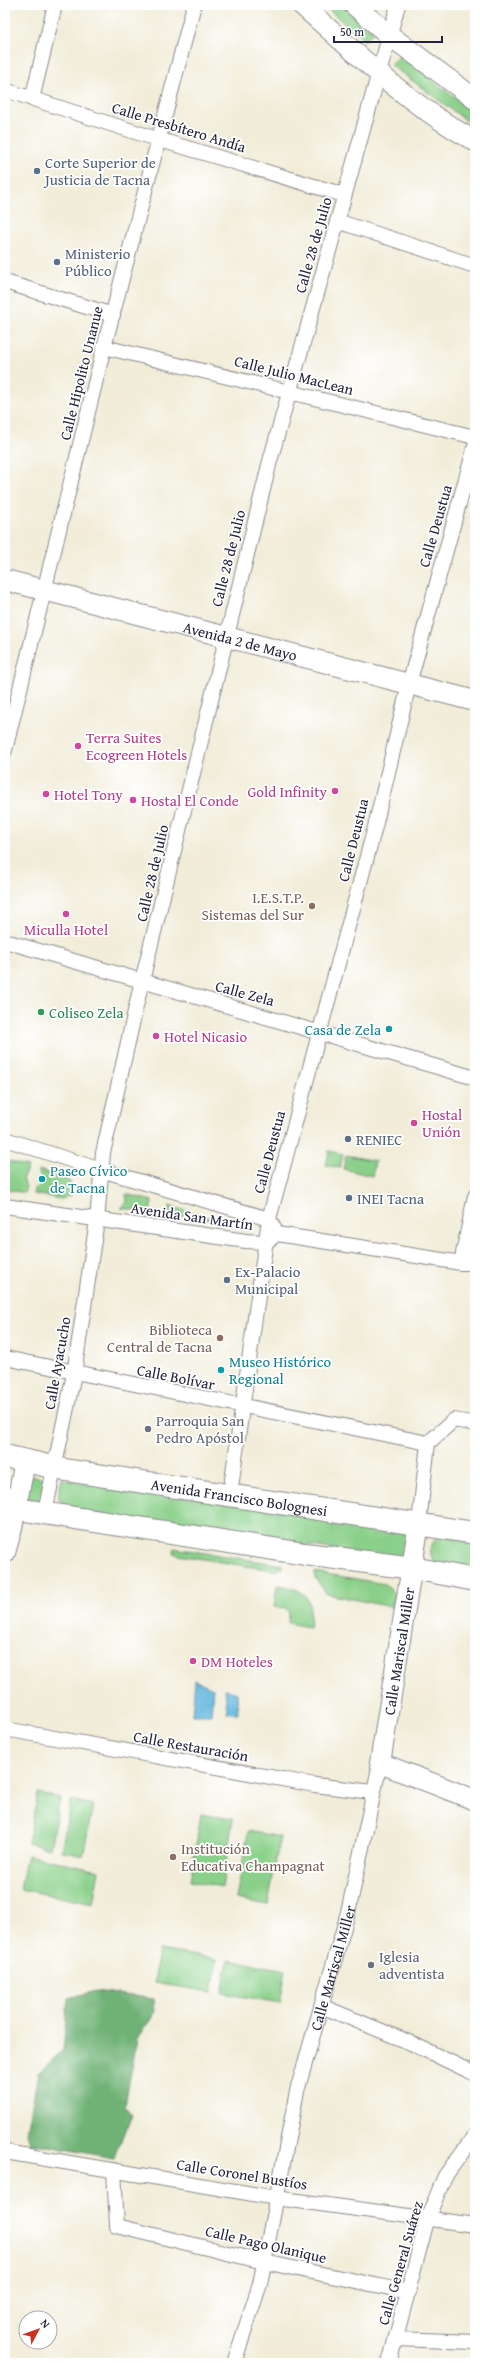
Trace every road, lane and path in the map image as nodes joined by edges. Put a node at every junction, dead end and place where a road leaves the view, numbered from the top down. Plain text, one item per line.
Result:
1 (55, 5) edge
2 (194, 5) edge
3 (302, 5) edge
4 (354, 5) edge
5 (398, 5) edge
6 (389, 35) junction
7 (378, 73) junction
8 (5, 90) edge
9 (32, 99) junction
10 (475, 99) edge
11 (158, 139) junction
12 (475, 141) edge
13 (344, 195) junction
14 (337, 221) junction
15 (475, 266) edge
16 (5, 282) edge
17 (112, 315) junction
18 (104, 347) junction
19 (290, 391) junction
20 (475, 437) edge
21 (475, 446) edge
22 (5, 580) edge
23 (45, 590) junction
24 (226, 637) junction
25 (408, 684) junction
26 (475, 701) edge
27 (5, 750) edge
28 (5, 941) edge
29 (142, 982) junction
30 (321, 1032) junction
31 (475, 1078) edge
32 (5, 1139) edge
33 (101, 1170) junction
34 (475, 1196) edge
35 (5, 1206) edge
36 (268, 1219) junction
37 (97, 1220) junction
38 (278, 1234) junction
39 (265, 1242) junction
40 (468, 1263) edge
41 (5, 1358) edge
42 (74, 1374) junction
43 (244, 1407) junction
44 (475, 1424) edge
45 (428, 1443) junction
46 (15, 1458) edge
47 (55, 1468) junction
48 (230, 1494) junction
49 (11, 1508) edge
50 (46, 1512) junction
51 (419, 1523) junction
52 (475, 1533) edge
53 (5, 1552) edge
54 (413, 1568) junction
55 (475, 1580) edge
56 (5, 1730) edge
57 (380, 1763) junction
58 (372, 1792) junction
59 (475, 1800) edge
60 (321, 2006) junction
61 (475, 2074) edge
62 (475, 2135) edge
63 (5, 2152) edge
64 (114, 2170) junction
65 (276, 2198) junction
66 (428, 2217) junction
67 (475, 2225) edge
68 (264, 2262) junction
69 (409, 2292) junction
70 (396, 2339) junction
71 (475, 2342) edge
72 (234, 2363) edge
73 (389, 2363) edge

1 - 9 street
2 - 11 street, Calle Hipolito Unanue
3 - 7 street
4 - 6 street
5 - 6 street, Calle 28 de Julio
6 - 7 street, Calle 28 de Julio
6 - 10 street
7 - 12 street
7 - 13 street, Calle 28 de Julio
8 - 9 street, Calle Presbítero Andía
9 - 11 street, Calle Presbítero Andía
11 - 13 street, Calle Presbítero Andía
11 - 17 street, Calle Hipolito Unanue
13 - 14 street, Calle 28 de Julio
14 - 15 street
14 - 19 street, Calle 28 de Julio
16 - 17 street
17 - 18 street, Calle Hipolito Unanue
18 - 19 street, Calle Julio MacLean
18 - 23 street, Calle Hipolito Unanue
19 - 20 street, Calle Julio MacLean
19 - 24 street, Calle 28 de Julio
21 - 25 street, Calle Deustua
22 - 23 street, Avenida 2 de Mayo
23 - 24 street, Avenida 2 de Mayo
23 - 27 street, Calle Hipolito Unanue
24 - 25 street, Avenida 2 de Mayo
24 - 29 street, Calle 28 de Julio
25 - 26 street, Avenida 2 de Mayo
25 - 30 street, Calle Deustua
28 - 29 street, Calle Zela
29 - 30 street, Calle Zela
29 - 33 street, Calle 28 de Julio
30 - 31 street, Calle Zela
30 - 36 street, Calle Deustua
32 - 33 street, Avenida San Martín
33 - 36 street, Avenida San Martín
33 - 37 street, Calle Ayacucho
34 - 40 street
35 - 37 street, Avenida San Martín
36 - 38 street, Avenida San Martín
36 - 39 street, Calle Deustua
37 - 39 street, Avenida San Martín
37 - 42 street, Calle Ayacucho
38 - 39 street, Avenida San Martín
38 - 40 street
39 - 43 street, Calle Deustua
41 - 42 street, Calle Bolívar
42 - 43 street, Calle Bolívar
42 - 47 street, Calle Ayacucho
43 - 45 street, Calle Bolívar
43 - 48 street, Calle Deustua
44 - 45 street
45 - 51 street
46 - 47 main road, Avenida Francisco Bolognesi
46 - 49 street
47 - 48 main road, Avenida Francisco Bolognesi
47 - 50 street, Calle Ayacucho
48 - 51 main road, Avenida Francisco Bolognesi
49 - 50 main road
49 - 53 street
50 - 54 main road
51 - 52 main road, Avenida Francisco Bolognesi
51 - 54 street, Calle Mariscal Miller
54 - 55 main road
54 - 57 street, Calle Mariscal Miller
56 - 58 street, Calle Restauración
57 - 58 street, Calle Mariscal Miller
57 - 59 street
58 - 60 street, Calle Mariscal Miller
60 - 61 street
60 - 65 street, Calle Mariscal Miller
62 - 66 street, Calle General Suárez
63 - 64 street, Calle Coronel Bustíos
64 - 65 street, Calle Coronel Bustíos
64 - 68 street, Calle Pago Olanique
65 - 66 street, Calle Coronel Bustíos
65 - 68 street, Calle Mariscal Miller
66 - 67 street, Calle Coronel Bustíos
66 - 69 street, Calle General Suárez
68 - 69 street, Calle Pago Olanique
68 - 72 street, Calle Mariscal Miller
69 - 70 street, Calle General Suárez
70 - 71 street
70 - 73 street, Calle General Suárez

